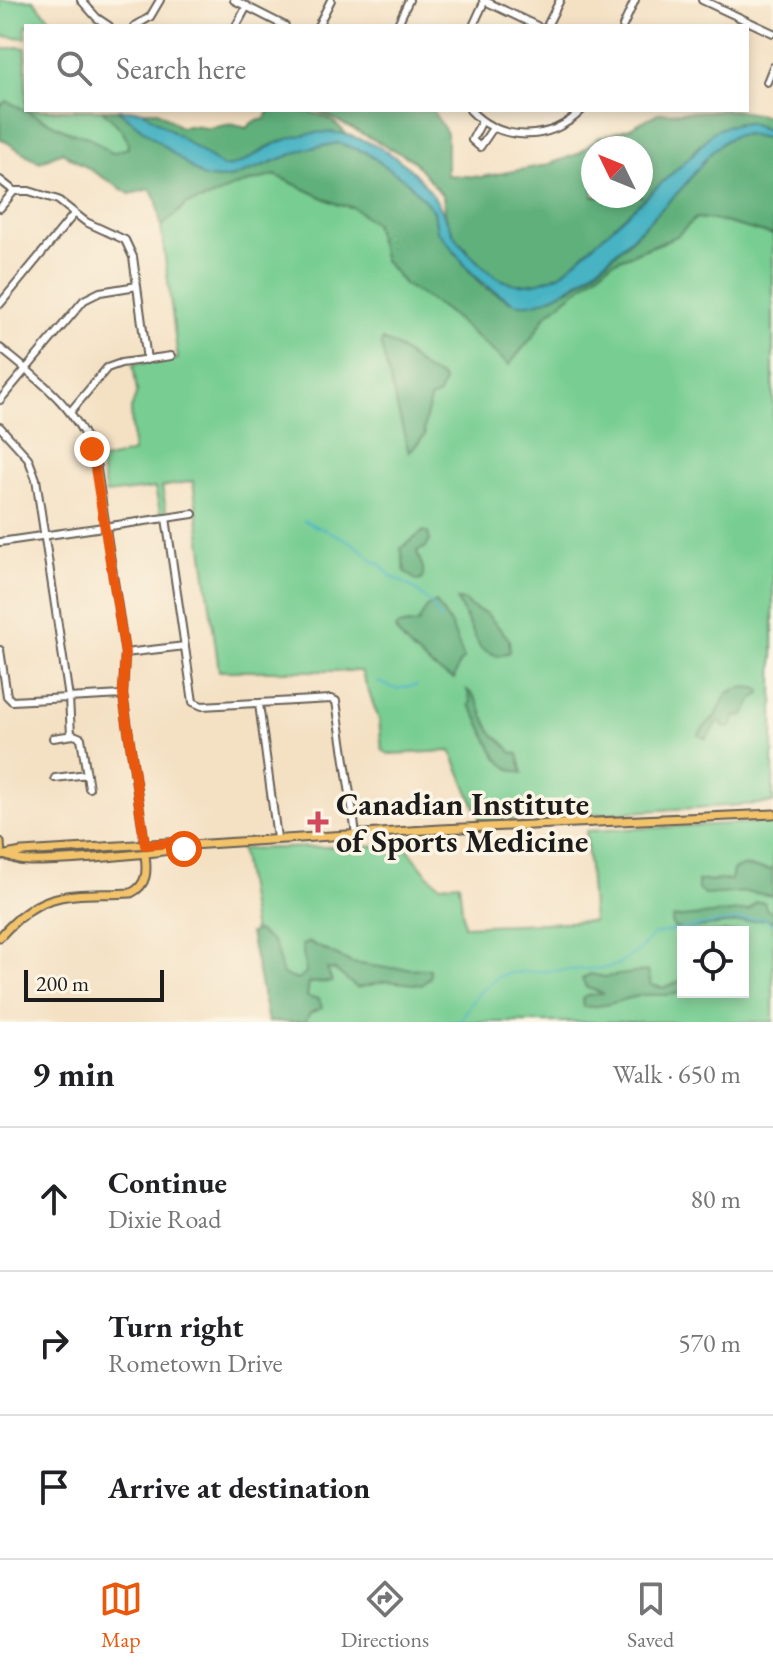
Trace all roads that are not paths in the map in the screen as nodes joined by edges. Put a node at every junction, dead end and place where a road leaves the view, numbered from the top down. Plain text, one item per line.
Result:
1 (81, 0) edge
2 (160, 0) edge
3 (234, 0) edge
4 (331, 0) edge
5 (409, 0) edge
6 (484, 0) edge
7 (560, 0) edge
8 (635, 0) edge
9 (702, 0) edge
10 (247, 6) junction
11 (106, 24) edge
12 (138, 24) edge
13 (237, 24) edge
14 (281, 24) edge
15 (320, 24) edge
16 (398, 24) edge
17 (474, 24) edge
18 (533, 24) edge
19 (548, 24) edge
20 (624, 24) edge
21 (773, 33) edge
22 (773, 67) edge
23 (767, 82) dead end
24 (472, 112) edge
25 (579, 112) edge
26 (482, 121) junction
27 (493, 128) junction
28 (0, 180) edge
29 (14, 191) junction
30 (0, 208) edge
31 (74, 214) junction
32 (137, 286) junction
33 (0, 304) edge
34 (0, 348) edge
35 (171, 356) dead end
36 (147, 360) junction
37 (26, 369) junction
38 (0, 400) edge
39 (71, 411) junction
40 (0, 427) edge
41 (193, 514) dead end
42 (166, 518) junction
43 (106, 528) junction
44 (45, 535) junction
45 (0, 542) edge
46 (185, 646) junction
47 (0, 650) edge
48 (125, 653) junction
49 (2, 694) edge
50 (123, 695) junction
51 (69, 698) junction
52 (259, 704) junction
53 (71, 735) junction
54 (53, 738) dead end
55 (87, 774) junction
56 (55, 778) dead end
57 (89, 788) dead end
58 (773, 814) edge
59 (356, 834) junction
60 (277, 838) junction
61 (0, 842) edge
62 (145, 849) junction
63 (3, 856) edge
64 (0, 937) edge

1 - 11 street
2 - 12 street
3 - 10 street
4 - 15 street
5 - 16 street
6 - 17 street
6 - 18 street
7 - 19 street
8 - 20 street
9 - 21 street
10 - 13 street
10 - 14 street
22 - 23 street
24 - 26 street
25 - 27 street
26 - 27 street
26 - 27 street
28 - 29 street
29 - 30 street
29 - 31 street
31 - 32 street
31 - 33 street
32 - 36 street
32 - 37 street
34 - 37 street
35 - 36 street
36 - 39 street
37 - 38 street
37 - 39 street
39 - 43 street
40 - 44 street
41 - 42 street
42 - 43 street
42 - 46 street
43 - 44 street
43 - 48 street
44 - 45 street
44 - 51 street
46 - 48 street
46 - 52 street
47 - 49 street
48 - 50 street
49 - 51 street
50 - 51 street
50 - 62 street
51 - 53 street
52 - 59 street
52 - 60 street
53 - 54 street
53 - 55 street
55 - 56 street
55 - 57 street
58 - 59 main road
59 - 60 main road
60 - 62 main road
61 - 63 main road
62 - 63 main road
62 - 64 main road

